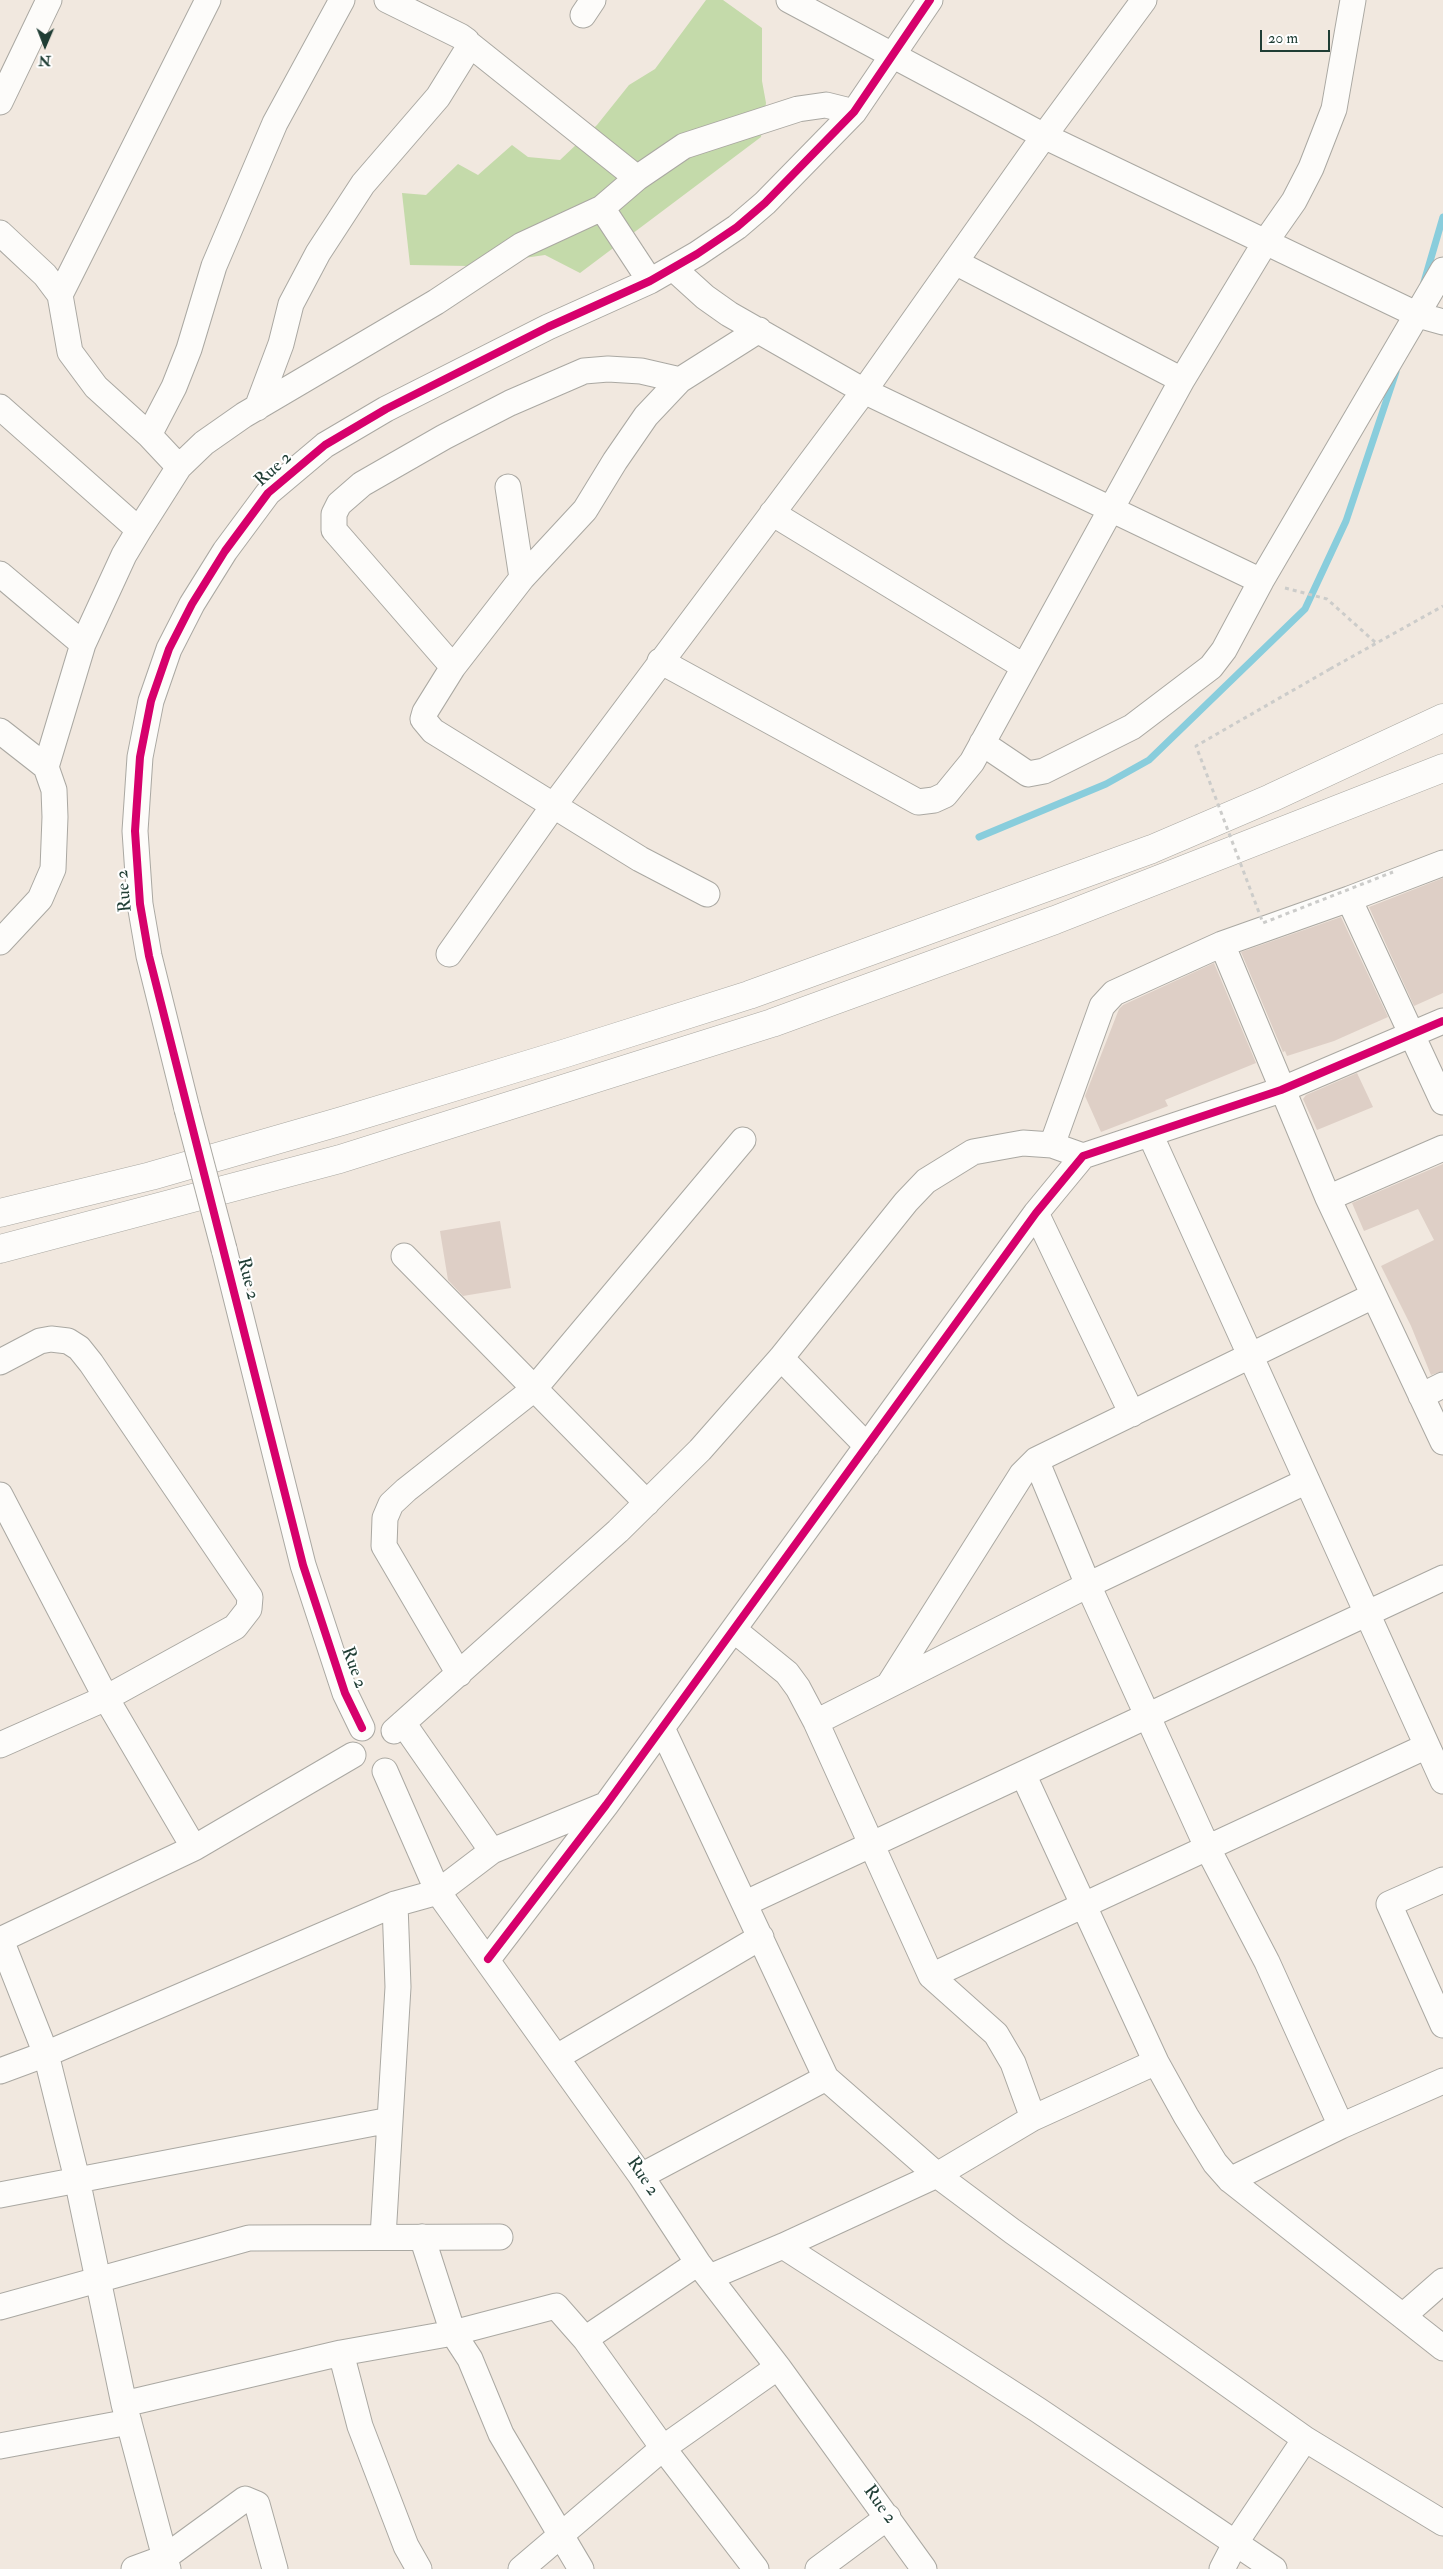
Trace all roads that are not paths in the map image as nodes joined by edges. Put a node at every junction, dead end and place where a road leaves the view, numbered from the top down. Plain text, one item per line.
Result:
1 (50, 0) edge
2 (208, 0) edge
3 (342, 0) edge
4 (387, 0) edge
5 (789, 0) edge
6 (1144, 0) edge
7 (1353, 0) edge
8 (924, 4) edge
9 (468, 43) junction
10 (892, 55) junction
11 (0, 102) edge
12 (854, 112) junction
13 (1044, 136) junction
14 (637, 178) junction
15 (602, 208) junction
16 (0, 233) edge
17 (1266, 240) junction
18 (955, 262) junction
19 (673, 268) junction
20 (1443, 270) edge
21 (650, 280) junction
22 (60, 295) junction
23 (1418, 315) junction
24 (1443, 322) edge
25 (759, 330) junction
26 (680, 380) junction
27 (1182, 380) junction
28 (864, 391) junction
29 (0, 408) edge
30 (258, 408) junction
31 (149, 434) junction
32 (179, 467) junction
33 (508, 487) dead end
34 (1111, 508) junction
35 (772, 513) junction
36 (140, 530) junction
37 (0, 574) edge
38 (522, 578) junction
39 (1261, 581) junction
40 (83, 644) junction
41 (660, 661) junction
42 (1023, 666) junction
43 (453, 668) junction
44 (1443, 718) edge
45 (0, 731) edge
46 (982, 743) junction
47 (46, 767) junction
48 (1443, 768) edge
49 (554, 805) junction
50 (1443, 863) edge
51 (708, 894) dead end
52 (1349, 899) junction
53 (4, 932) edge
54 (1222, 944) junction
55 (448, 954) dead end
56 (1443, 1020) edge
57 (1413, 1032) junction
58 (1282, 1090) junction
59 (1443, 1102) edge
60 (1150, 1134) junction
61 (743, 1140) dead end
62 (1052, 1145) junction
63 (1443, 1148) edge
64 (1083, 1156) junction
65 (1328, 1198) junction
66 (0, 1213) edge
67 (1036, 1213) junction
68 (0, 1249) edge
69 (404, 1256) dead end
70 (1373, 1296) junction
71 (1250, 1356) junction
72 (782, 1358) junction
73 (0, 1362) edge
74 (534, 1389) junction
75 (1432, 1391) edge
76 (1132, 1414) junction
77 (1443, 1442) edge
78 (867, 1446) junction
79 (1036, 1460) junction
80 (1307, 1481) junction
81 (0, 1495) edge
82 (647, 1504) junction
83 (1443, 1578) edge
84 (1088, 1585) junction
85 (1367, 1614) junction
86 (734, 1630) junction
87 (460, 1674) junction
88 (890, 1683) junction
89 (106, 1698) junction
90 (1148, 1716) junction
91 (816, 1722) junction
92 (399, 1727) junction
93 (362, 1728) junction
94 (662, 1728) junction
95 (0, 1745) edge
96 (1427, 1746) junction
97 (353, 1755) junction
98 (385, 1771) junction
99 (1023, 1774) junction
100 (1443, 1781) edge
101 (606, 1804) junction
102 (872, 1844) junction
103 (1207, 1847) junction
104 (194, 1848) junction
105 (492, 1851) junction
106 (1443, 1880) edge
107 (438, 1892) junction
108 (746, 1903) junction
109 (395, 1904) junction
110 (1084, 1905) junction
111 (761, 1937) junction
112 (1, 1940) edge
113 (488, 1959) junction
114 (931, 1976) junction
115 (1443, 2025) edge
116 (46, 2054) junction
117 (557, 2057) junction
118 (1156, 2062) junction
119 (0, 2071) edge
120 (826, 2078) junction
121 (1443, 2081) edge
122 (1033, 2118) junction
123 (390, 2120) junction
124 (1341, 2126) junction
125 (937, 2175) junction
126 (641, 2176) junction
127 (77, 2179) junction
128 (1230, 2180) junction
129 (0, 2195) edge
130 (422, 2237) junction
131 (500, 2237) dead end
132 (383, 2238) junction
133 (783, 2246) junction
134 (704, 2270) junction
135 (98, 2278) junction
136 (1443, 2281) edge
137 (0, 2307) edge
138 (1403, 2316) junction
139 (453, 2333) junction
140 (585, 2338) junction
141 (1443, 2348) edge
142 (341, 2353) junction
143 (778, 2367) junction
144 (127, 2413) junction
145 (1305, 2439) junction
146 (0, 2446) edge
147 (663, 2448) junction
148 (888, 2517) junction
149 (1443, 2523) edge
150 (560, 2536) junction
151 (1236, 2542) junction
152 (166, 2564) edge
153 (134, 2569) edge
154 (275, 2569) edge
155 (419, 2569) edge
156 (521, 2569) edge
157 (582, 2569) edge
158 (756, 2569) edge
159 (818, 2569) edge
160 (924, 2569) edge
161 (1222, 2569) edge
162 (1274, 2569) edge

1 - 11 street
2 - 22 street
3 - 31 street
4 - 9 street
5 - 10 street
6 - 13 street
7 - 17 street
8 - 10 street, Rue 2
9 - 14 street
9 - 30 street
10 - 12 street, Rue 2
10 - 13 street
12 - 14 street
12 - 19 street, Rue 2
13 - 17 street
13 - 18 street
14 - 15 street
15 - 21 street
15 - 30 street
16 - 22 street
17 - 23 street
17 - 27 street
18 - 27 street
18 - 28 street
19 - 21 street, Rue 2
19 - 25 street
20 - 23 street
21 - 93 street, Rue 2, bridge
22 - 31 street
23 - 24 street
23 - 39 street
25 - 26 street
25 - 28 street
26 - 38 street
26 - 43 street
27 - 34 street
28 - 34 street
28 - 35 street
29 - 36 street
30 - 32 street
31 - 32 street
32 - 36 street
33 - 38 street
34 - 39 street
34 - 42 street
35 - 41 street
35 - 42 street
36 - 40 street
37 - 40 street
38 - 43 street
39 - 46 street
40 - 47 street
41 - 46 street
41 - 49 street
42 - 46 street
43 - 49 street
44 - 66 highway
45 - 47 street
47 - 53 street
48 - 68 highway
49 - 51 street
49 - 55 street
50 - 52 street
52 - 54 street
52 - 57 street
54 - 58 street
54 - 62 street
56 - 57 street
57 - 58 street
57 - 59 street
58 - 60 street
58 - 65 street
60 - 64 street
60 - 71 street
61 - 74 street
62 - 64 street
62 - 72 street
63 - 65 street
64 - 67 street
65 - 70 street
67 - 76 street
67 - 78 street
69 - 74 street
70 - 71 street
70 - 75 street
71 - 76 street
71 - 80 street
72 - 78 street
72 - 82 street
73 - 89 street
74 - 82 street
74 - 87 street
75 - 77 street
76 - 79 street
78 - 86 street
79 - 84 street
79 - 88 street
80 - 84 street
80 - 85 street
81 - 89 street
82 - 87 street
83 - 85 street
84 - 88 street
84 - 90 street
85 - 90 street
85 - 96 street
86 - 91 street
86 - 94 street
87 - 92 street
88 - 91 street
89 - 95 street
89 - 104 street
90 - 99 street
90 - 103 street
91 - 102 street
92 - 93 street
92 - 98 street
92 - 105 street
93 - 97 street
94 - 101 street
94 - 108 street
96 - 100 street
96 - 103 street
97 - 98 street
97 - 104 street
98 - 107 street, Rue 2
99 - 102 street
99 - 110 street
101 - 105 street
101 - 113 street
102 - 108 street
102 - 114 street
103 - 110 street
103 - 124 street
104 - 112 street
105 - 107 street
106 - 115 street
107 - 109 street
107 - 113 street, Rue 2
108 - 111 street
109 - 116 street
109 - 123 street
110 - 114 street
110 - 118 street
111 - 117 street
111 - 120 street
112 - 116 street
113 - 117 street, Rue 2
114 - 122 street
116 - 119 street
116 - 127 street
117 - 126 street, Rue 2
118 - 122 street
118 - 128 street
120 - 125 street
120 - 126 street
121 - 124 street
122 - 125 street
123 - 127 street
123 - 132 street
124 - 128 street
125 - 133 street
125 - 145 street
126 - 134 street, Rue 2
127 - 129 street
127 - 135 street
128 - 138 street
130 - 131 street
130 - 132 street
130 - 139 street
132 - 135 street
133 - 134 street
133 - 151 street
134 - 140 street
134 - 143 street, Rue 2
135 - 137 street
135 - 144 street
136 - 138 street
138 - 141 street
139 - 140 street
139 - 142 street
139 - 150 street
140 - 147 street
142 - 144 street
142 - 155 street
143 - 147 street
143 - 148 street, Rue 2
144 - 146 street
144 - 152 street
145 - 149 street
145 - 151 street
147 - 150 street
147 - 158 street
148 - 159 street
148 - 160 street, Rue 2
150 - 156 street
150 - 157 street
151 - 161 street
151 - 162 street
152 - 153 street
152 - 154 street

